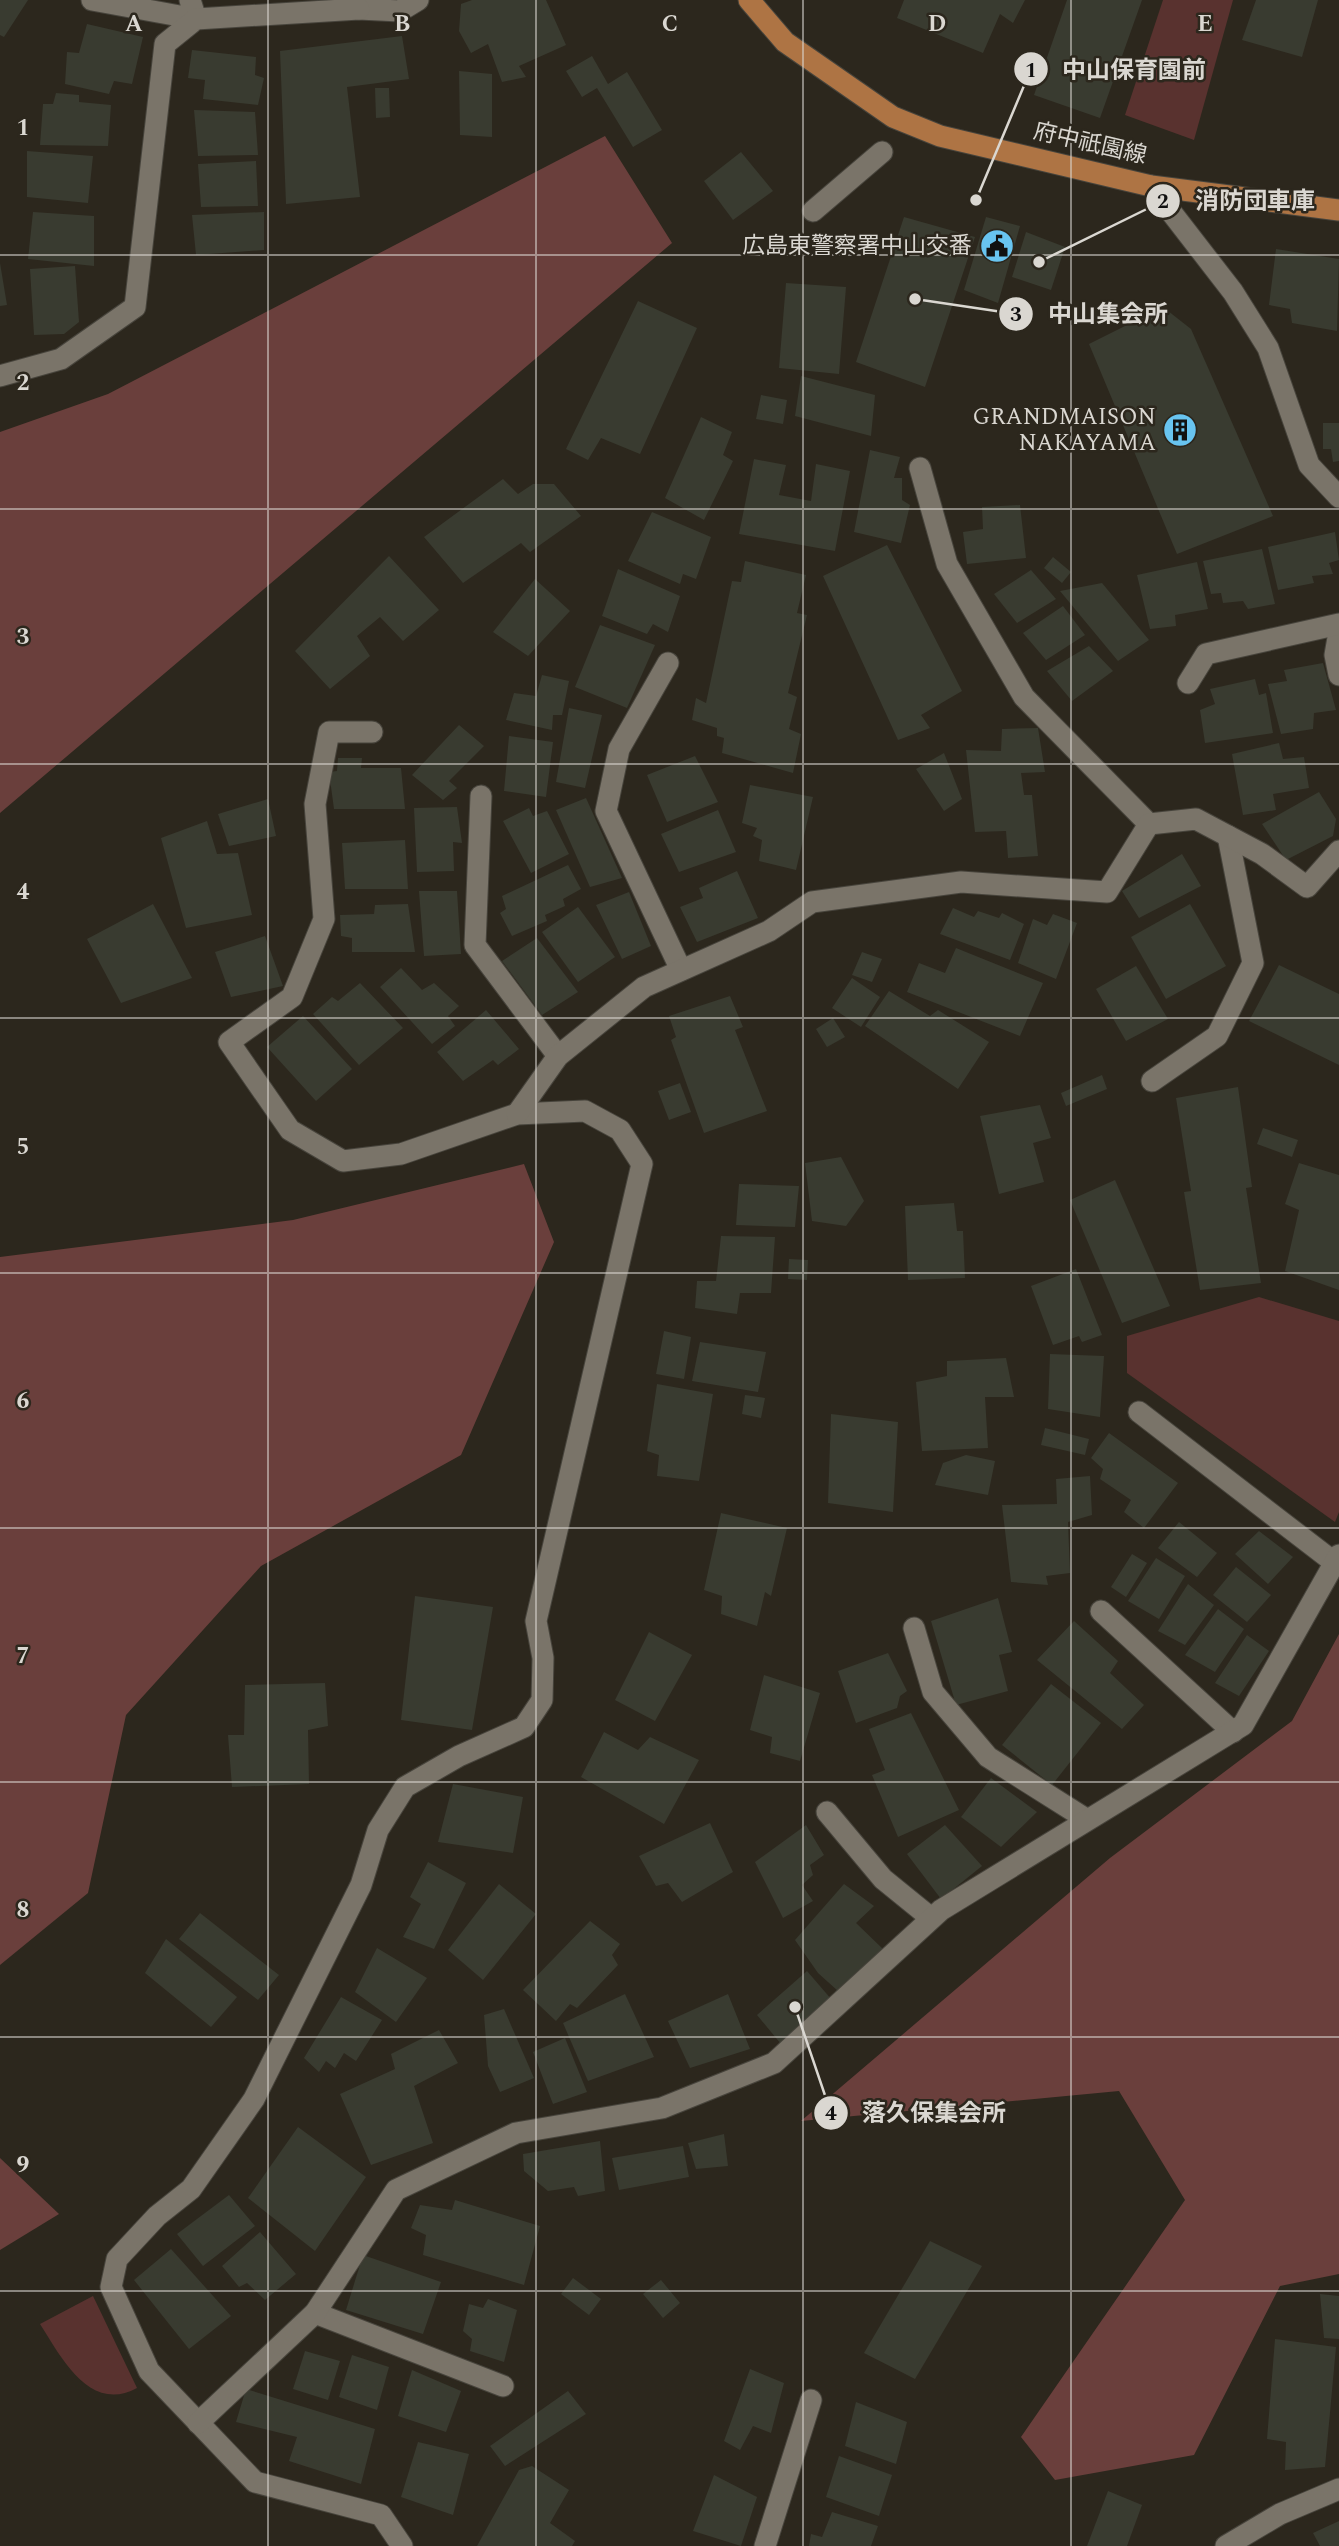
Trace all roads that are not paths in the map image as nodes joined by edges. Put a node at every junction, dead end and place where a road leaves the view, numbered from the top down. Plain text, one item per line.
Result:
1 (92, 0) edge
2 (418, 0) edge
3 (749, 0) edge
4 (355, 5) edge
5 (193, 10) edge
6 (882, 152) dead end
7 (1152, 186) junction
8 (1339, 210) edge
9 (813, 211) dead end
10 (0, 376) edge
11 (920, 468) dead end
12 (1339, 496) edge
13 (1339, 624) edge
14 (1339, 632) edge
15 (668, 663) dead end
16 (1339, 675) edge
17 (1188, 683) dead end
18 (372, 732) dead end
19 (481, 796) dead end
20 (1149, 824) junction
21 (1228, 836) junction
22 (1339, 852) edge
23 (681, 970) junction
24 (558, 1056) junction
25 (1152, 1081) dead end
26 (517, 1114) junction
27 (1139, 1412) dead end
28 (1337, 1559) edge
29 (1101, 1611) dead end
30 (914, 1628) dead end
31 (1233, 1732) junction
32 (827, 1812) dead end
33 (1086, 1819) junction
34 (931, 1918) junction
35 (314, 2313) junction
36 (503, 2386) dead end
37 (811, 2400) dead end
38 (198, 2423) junction
39 (1339, 2489) edge
40 (402, 2546) edge
41 (765, 2546) edge
42 (1226, 2546) edge

1 - 5 street
2 - 4 street
3 - 7 main road, 府中祇園線
4 - 5 street
5 - 10 street
6 - 9 street
7 - 8 main road, 府中祇園線
7 - 12 street
11 - 20 street
13 - 17 street
14 - 16 street
15 - 23 street
18 - 26 street
19 - 24 street
20 - 21 street
20 - 23 street
21 - 22 street
21 - 25 street
23 - 24 street
24 - 26 street
26 - 38 street
27 - 28 street
28 - 31 street
29 - 31 street
30 - 33 street
31 - 33 street
32 - 34 street
33 - 34 street
34 - 35 street
35 - 36 street
35 - 38 street
37 - 41 street
38 - 40 street
39 - 42 street

